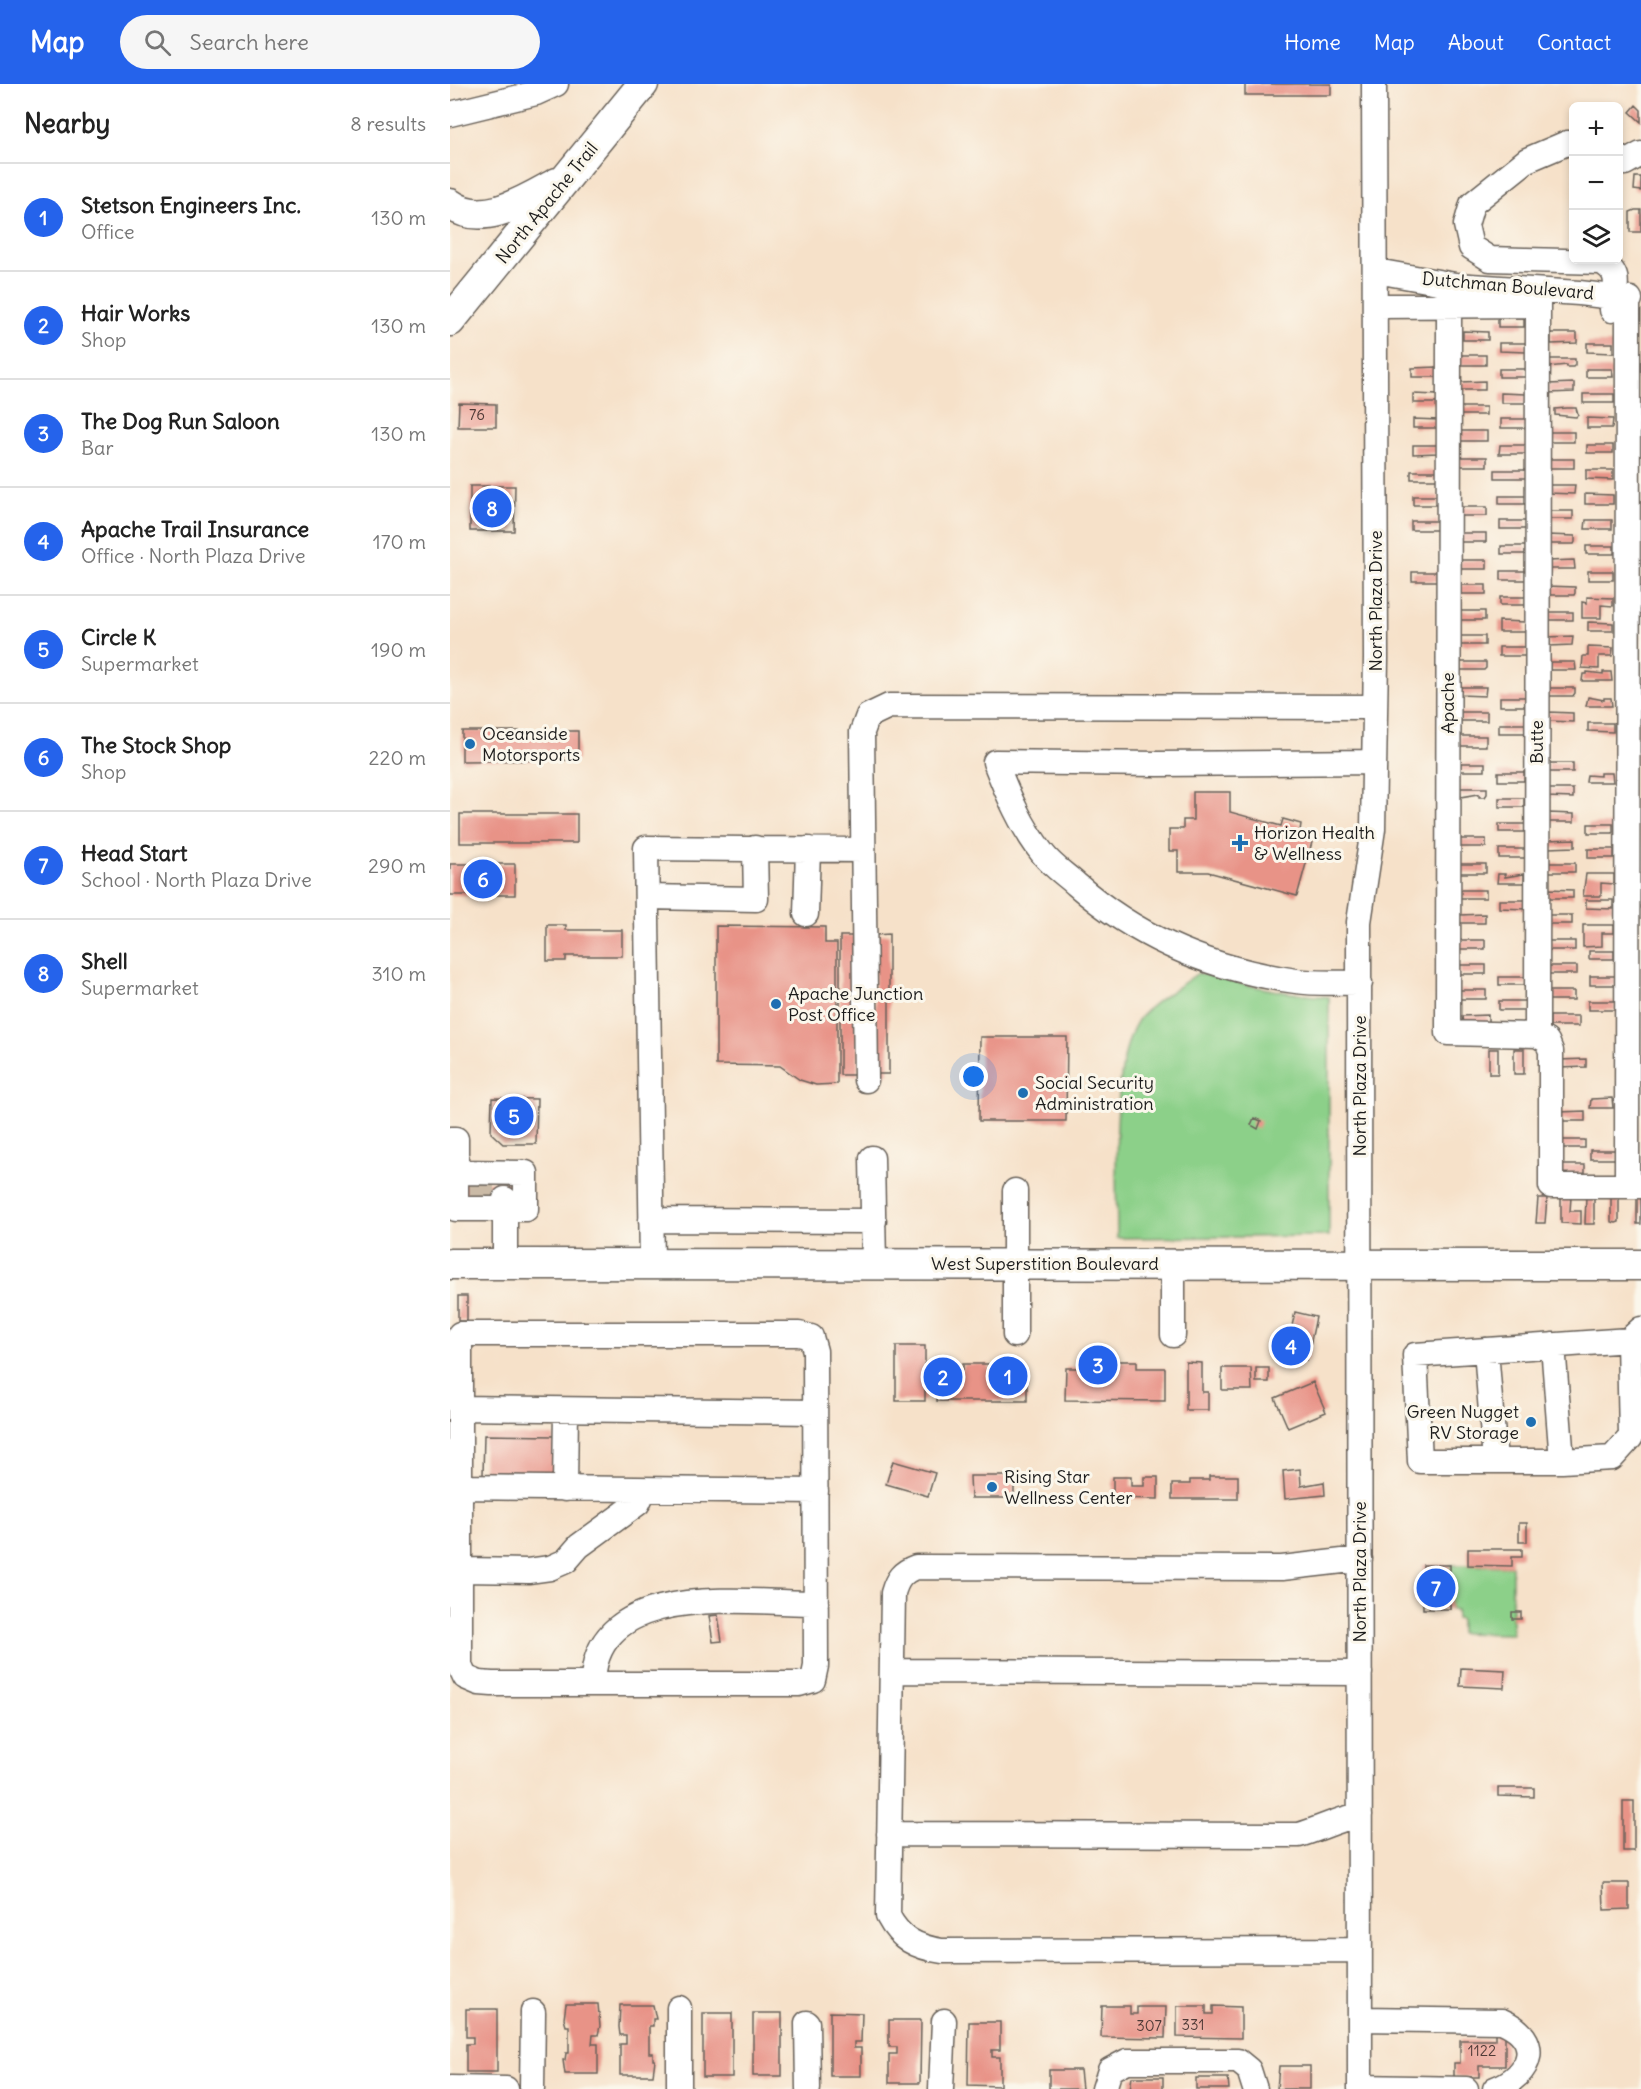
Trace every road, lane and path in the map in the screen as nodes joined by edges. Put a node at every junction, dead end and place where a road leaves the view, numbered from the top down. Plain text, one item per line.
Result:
1 (643, 84) edge
2 (1374, 84) edge
3 (539, 87) edge
4 (450, 114) edge
5 (1569, 143) edge
6 (568, 178) junction
7 (450, 204) edge
8 (1614, 265) edge
9 (1376, 271) junction
10 (1453, 296) junction
11 (1538, 299) junction
12 (1627, 305) edge
13 (1376, 306) junction
14 (450, 321) edge
15 (1375, 707) junction
16 (1374, 762) junction
17 (755, 848) junction
18 (808, 849) junction
19 (863, 850) junction
20 (647, 897) junction
21 (806, 914) dead end
22 (1360, 983) junction
23 (1537, 1035) junction
24 (866, 1080) dead end
25 (450, 1139) edge
26 (872, 1158) dead end
27 (456, 1173) junction
28 (1634, 1186) edge
29 (494, 1191) junction
30 (1014, 1191) dead end
31 (651, 1220) junction
32 (874, 1221) junction
33 (450, 1264) edge
34 (506, 1264) junction
35 (652, 1264) junction
36 (1014, 1264) junction
37 (1173, 1264) junction
38 (1361, 1264) junction
39 (874, 1265) junction
40 (1641, 1265) edge
41 (1015, 1335) dead end
42 (1173, 1335) dead end
43 (1635, 1335) edge
44 (1553, 1345) junction
45 (1486, 1350) junction
46 (460, 1408) junction
47 (566, 1410) junction
48 (816, 1413) junction
49 (455, 1453) edge
50 (1495, 1461) junction
51 (1562, 1461) junction
52 (460, 1487) junction
53 (566, 1489) junction
54 (644, 1490) junction
55 (816, 1491) junction
56 (1360, 1559) junction
57 (460, 1570) junction
58 (816, 1603) junction
59 (892, 1671) junction
60 (1360, 1673) junction
61 (593, 1684) junction
62 (1360, 1815) junction
63 (890, 1834) junction
64 (1360, 1950) junction
65 (679, 2008) dead end
66 (533, 2012) dead end
67 (1361, 2019) junction
68 (944, 2021) dead end
69 (807, 2023) dead end
70 (1107, 2080) edge
71 (1252, 2080) edge
72 (450, 2088) edge
73 (1360, 2088) edge
74 (506, 2089) edge
75 (532, 2089) edge
76 (679, 2089) edge
77 (807, 2089) edge
78 (941, 2089) edge
79 (1466, 2089) edge
80 (1495, 2089) edge

1 - 6 main road, North Apache Trail
2 - 9 street, North Plaza Drive
3 - 4 street
5 - 8 street
6 - 7 main road
6 - 14 main road, North Apache Trail
8 - 12 street
9 - 10 street, Dutchman Boulevard
9 - 13 street, North Plaza Drive
10 - 11 street, Dutchman Boulevard
10 - 13 street, Dutchman Boulevard
10 - 23 street, Apache
11 - 12 street, Dutchman Boulevard
11 - 23 street, Butte
12 - 28 street
13 - 15 street, North Plaza Drive
15 - 16 street, North Plaza Drive
15 - 19 street
16 - 22 street, North Plaza Drive
16 - 22 street
17 - 18 street
17 - 20 street
17 - 20 street
18 - 19 street
18 - 21 street
19 - 24 street
20 - 31 street
22 - 38 street, North Plaza Drive
23 - 28 street
25 - 27 street
26 - 32 street
27 - 29 street
27 - 29 street
29 - 34 street
30 - 36 street
31 - 32 street
31 - 35 street
32 - 39 street
33 - 34 main road, West Superstition Boulevard
34 - 35 main road, West Superstition Boulevard
35 - 39 main road, West Superstition Boulevard
36 - 37 main road, West Superstition Boulevard
36 - 39 main road, West Superstition Boulevard
36 - 41 street
37 - 38 main road, West Superstition Boulevard
37 - 42 street
38 - 40 main road, West Superstition Boulevard
38 - 56 street, North Plaza Drive
43 - 44 street
43 - 51 street
44 - 45 street
44 - 51 street
45 - 50 street
45 - 50 street
46 - 47 street
46 - 48 street
46 - 49 street
47 - 48 street
47 - 53 street
48 - 55 street
49 - 52 street
50 - 51 street
52 - 53 street
52 - 57 street
53 - 54 street
54 - 55 street
54 - 57 street
55 - 58 street
56 - 59 street
56 - 60 street, North Plaza Drive
57 - 61 street
58 - 61 street
58 - 61 street
59 - 60 street
59 - 63 street
60 - 62 street, North Plaza Drive
62 - 63 street
62 - 64 street, North Plaza Drive
63 - 64 street
64 - 67 street, North Plaza Drive
65 - 76 street
66 - 75 street
67 - 73 street, North Plaza Drive
67 - 80 street
68 - 78 street
69 - 77 street
70 - 71 street
72 - 74 street
73 - 79 street

